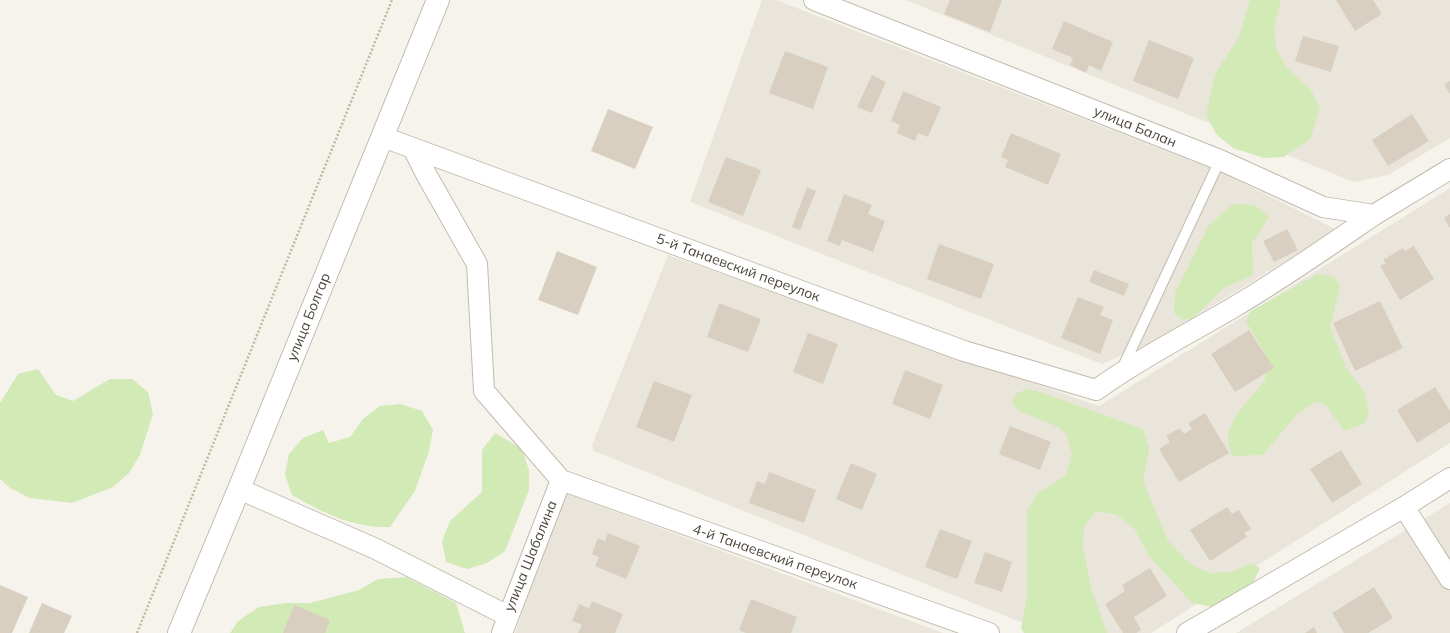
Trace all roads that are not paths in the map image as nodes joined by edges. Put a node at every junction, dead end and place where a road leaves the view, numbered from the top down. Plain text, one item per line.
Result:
1 (438, 0) edge
2 (814, 0) edge
3 (383, 137) junction
4 (413, 148) junction
5 (1220, 160) junction
6 (1450, 169) edge
7 (1374, 215) junction
8 (1121, 372) junction
9 (1450, 478) edge
10 (561, 480) junction
11 (239, 489) junction
12 (1404, 507) junction
13 (1450, 579) edge
14 (505, 624) edge
15 (1194, 631) edge
16 (179, 633) edge
17 (989, 633) edge

1 - 3 street, улица Болгар
2 - 5 street, улица Балан
3 - 4 street, 5-й Танаевский переулок
3 - 11 street, улица Болгар
4 - 8 street, 5-й Танаевский переулок
4 - 10 street
5 - 7 street, улица Балан
5 - 8 lane
6 - 7 street
7 - 8 street
9 - 12 street
10 - 14 street, улица Шабалина
10 - 17 street, 4-й Танаевский переулок
11 - 14 street
11 - 16 street, улица Болгар
12 - 13 street
12 - 15 street

